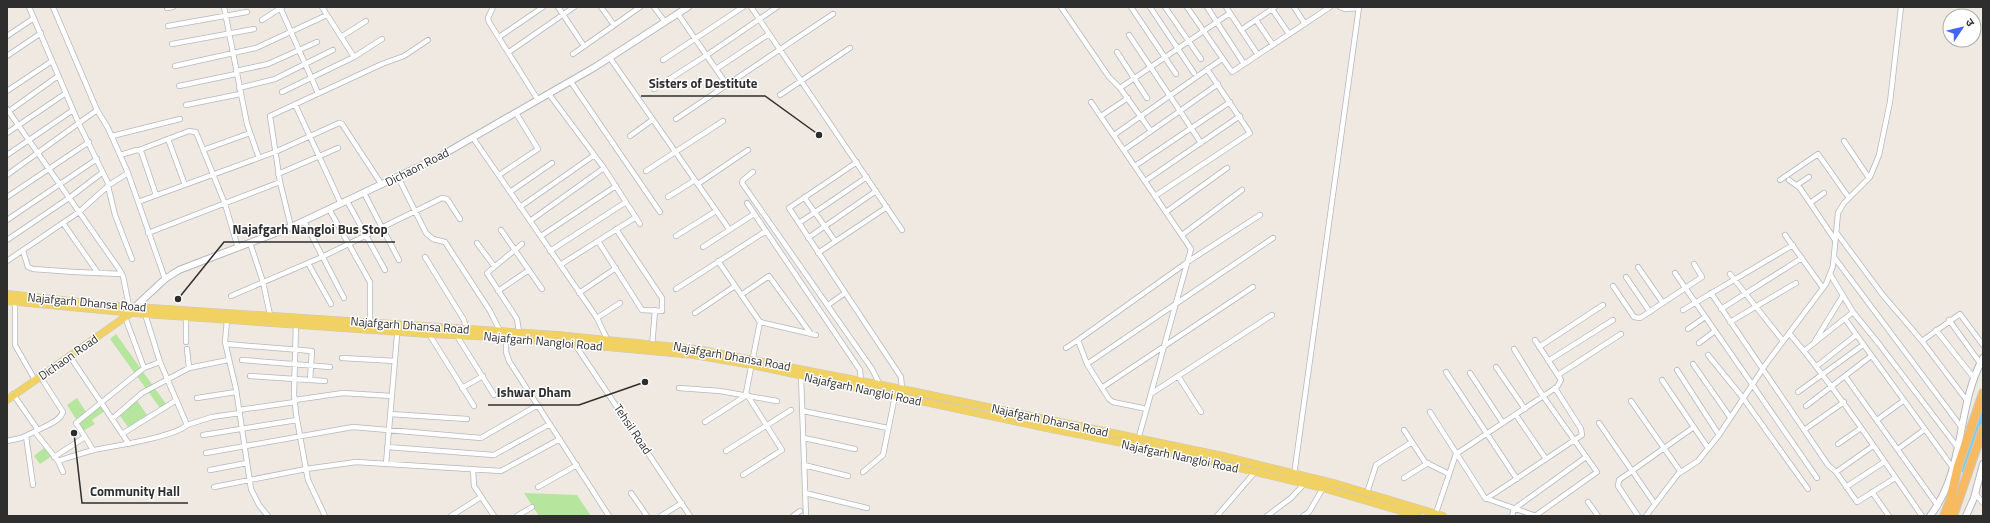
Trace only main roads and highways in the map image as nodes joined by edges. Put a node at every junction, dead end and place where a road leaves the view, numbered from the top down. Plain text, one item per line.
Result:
1 (7, 294) edge
2 (7, 301) edge
3 (130, 311) junction
4 (296, 320) junction
5 (398, 328) junction
6 (504, 333) junction
7 (652, 347) junction
8 (752, 362) junction
9 (871, 387) junction
10 (1983, 393) edge
11 (7, 400) edge
12 (1983, 429) edge
13 (1170, 449) junction
14 (1211, 454) junction
15 (1209, 461) junction
16 (1293, 477) junction
17 (1306, 480) junction
18 (1438, 515) edge
19 (1418, 516) edge
20 (1944, 516) edge
21 (1953, 516) edge

1 - 3 main road, Najafgarh Dhansa Road
2 - 3 main road
3 - 4 main road, Najafgarh Dhansa Road
3 - 4 main road, Najafgarh Nangloi Road
3 - 11 main road, Dichaon Road
4 - 5 main road, Najafgarh Nangloi Road
4 - 5 main road, Najafgarh Dhansa Road
5 - 6 main road, Najafgarh Dhansa Road
5 - 6 main road, Najafgarh Nangloi Road
6 - 7 main road, Najafgarh Nangloi Road
6 - 7 main road, Najafgarh Dhansa Road
7 - 8 main road, Najafgarh Nangloi Road
8 - 9 main road, Najafgarh Nangloi Road
8 - 9 main road, Najafgarh Dhansa Road
9 - 13 main road, Najafgarh Nangloi Road
9 - 13 main road, Najafgarh Dhansa Road
10 - 20 highway
12 - 21 highway
13 - 14 main road, Najafgarh Dhansa Road
13 - 15 main road, Najafgarh Nangloi Road
14 - 15 main road
14 - 16 main road, Najafgarh Dhansa Road
15 - 16 main road, Najafgarh Nangloi Road
16 - 17 main road, Najafgarh Nangloi Road
17 - 18 main road
17 - 19 main road, Najafgarh Nangloi Road

